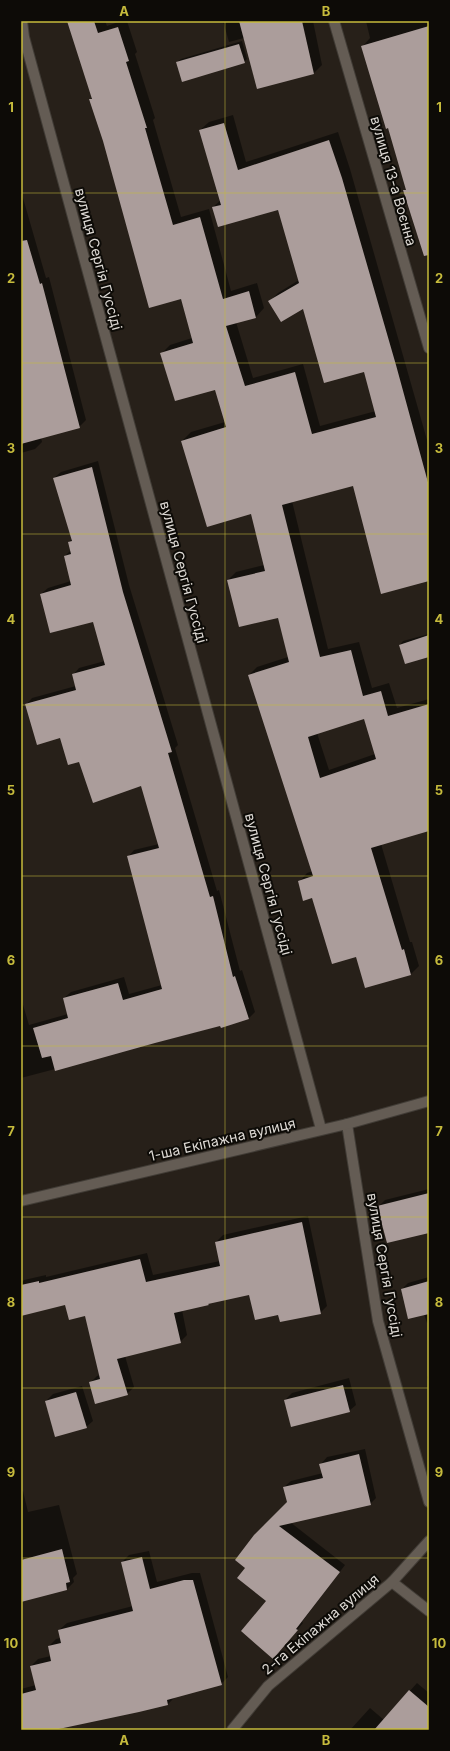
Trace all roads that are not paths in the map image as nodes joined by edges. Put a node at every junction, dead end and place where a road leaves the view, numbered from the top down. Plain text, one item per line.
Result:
1 (22, 21) edge
2 (334, 21) edge
3 (429, 348) edge
4 (429, 1101) edge
5 (347, 1124) junction
6 (321, 1130) junction
7 (21, 1201) edge
8 (429, 1502) edge
9 (429, 1541) edge
10 (392, 1582) junction
11 (429, 1611) edge
12 (232, 1730) edge

1 - 6 street, вулиця Сергія Гуссіді
2 - 3 street, вулиця 13-а Воєнна
4 - 5 street, 1-ша Екіпажна вулиця
5 - 6 street, 1-ша Екіпажна вулиця
5 - 8 street, вулиця Сергія Гуссіді
6 - 7 street, 1-ша Екіпажна вулиця
9 - 10 street, 2-га Екіпажна вулиця
10 - 11 street
10 - 12 street, 2-га Екіпажна вулиця

